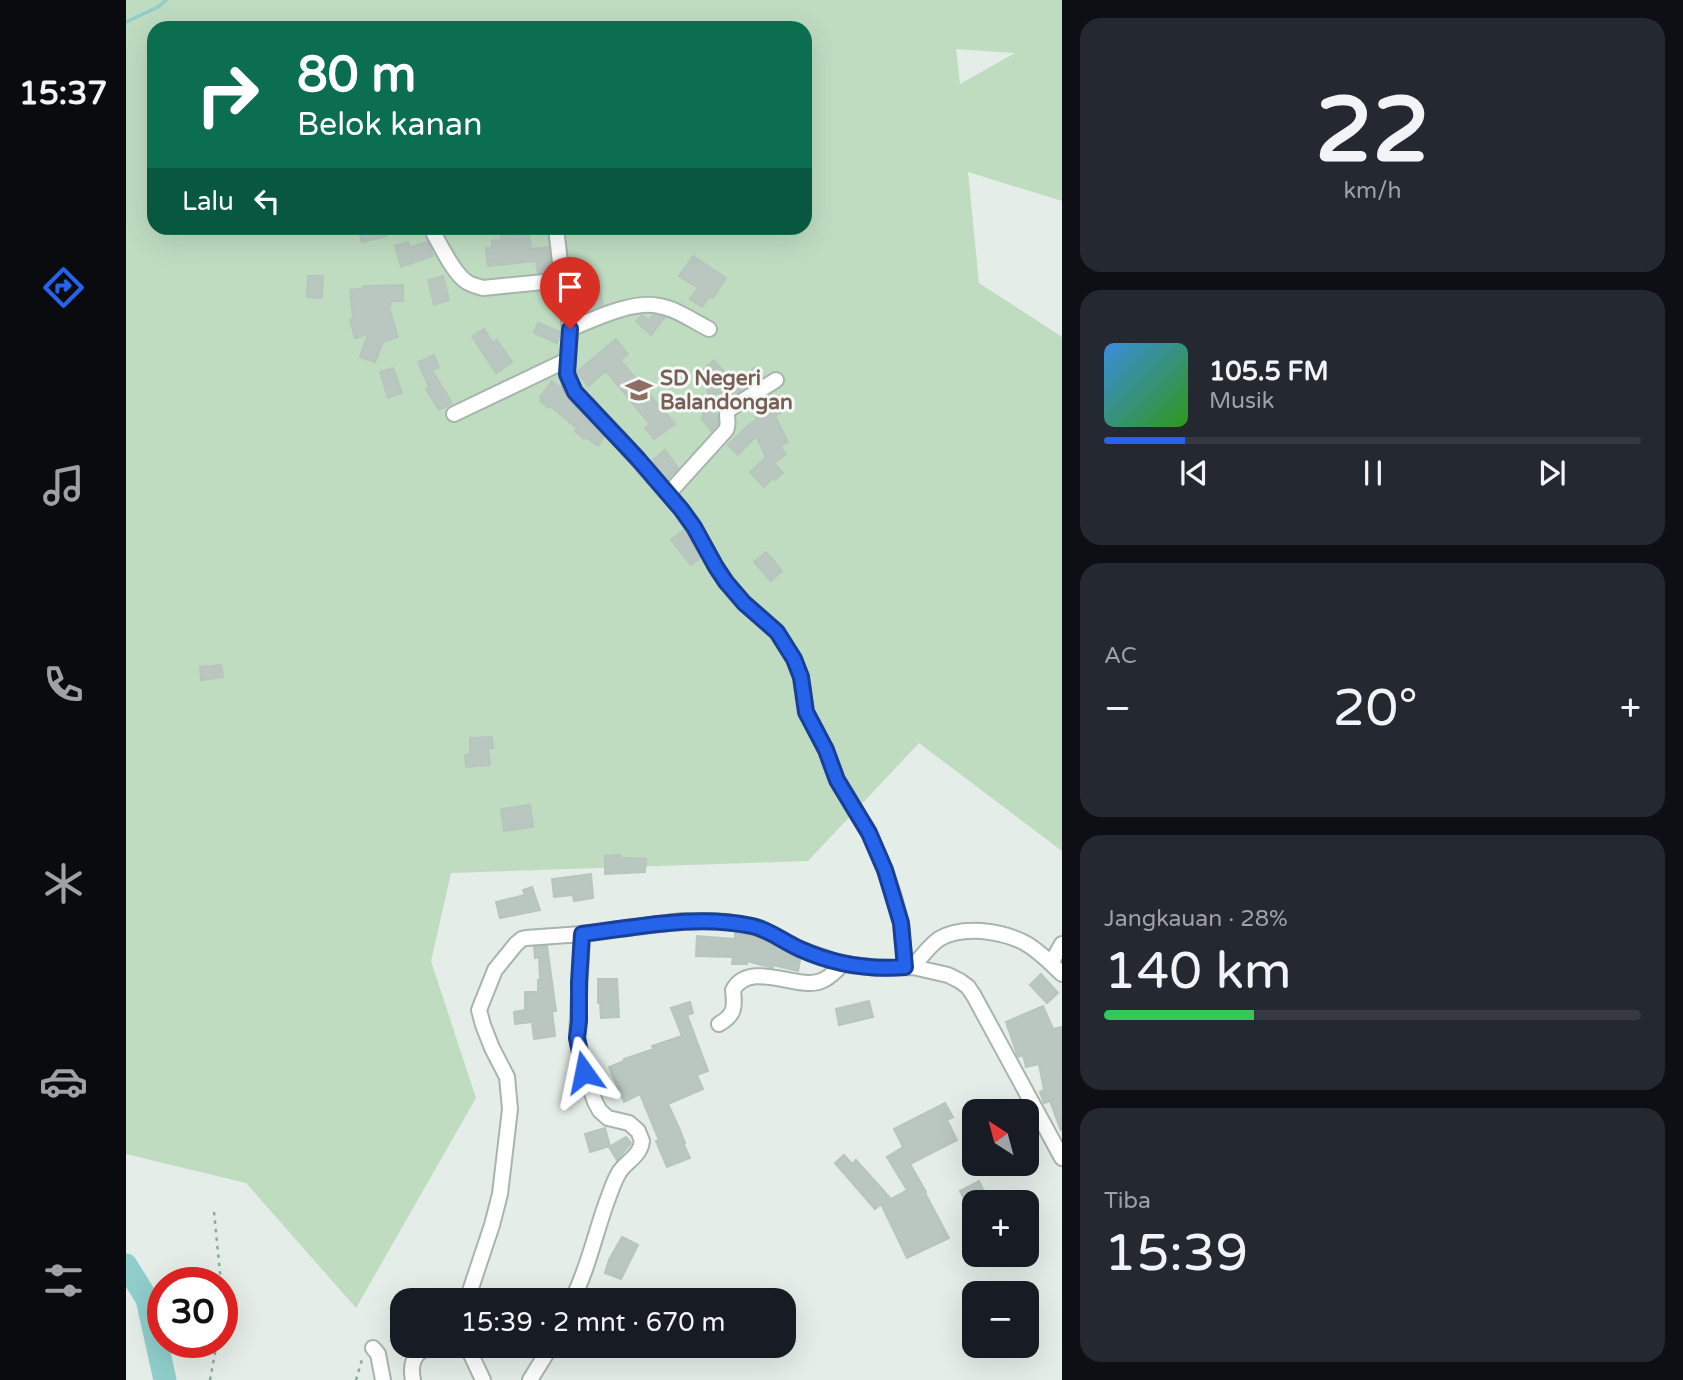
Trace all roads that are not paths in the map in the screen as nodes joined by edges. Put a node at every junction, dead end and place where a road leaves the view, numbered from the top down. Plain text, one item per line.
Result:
1 (435, 235) edge
2 (557, 235) edge
3 (564, 280) junction
4 (570, 329) junction
5 (709, 329) dead end
6 (567, 360) junction
7 (776, 380) dead end
8 (454, 414) dead end
9 (668, 494) junction
10 (582, 934) junction
11 (1062, 944) edge
12 (1051, 963) junction
13 (843, 964) junction
14 (909, 967) junction
15 (1062, 974) edge
16 (719, 1024) dead end
17 (1057, 1139) edge
18 (1062, 1158) edge
19 (471, 1288) edge
20 (578, 1288) edge
21 (373, 1348) road end
22 (415, 1358) edge
23 (473, 1358) edge
24 (544, 1358) edge
25 (383, 1380) edge
26 (413, 1380) edge
27 (483, 1380) edge
28 (530, 1380) edge

1 - 3 street
2 - 3 street
3 - 4 street
4 - 5 street
4 - 6 street
6 - 8 street
6 - 9 street
7 - 9 street
9 - 14 street
10 - 13 street
10 - 19 street
10 - 20 street
11 - 12 street
12 - 14 street
12 - 15 street
13 - 14 street
13 - 16 street
14 - 17 street
17 - 18 street
21 - 25 street
22 - 26 street
23 - 27 street
24 - 28 street

